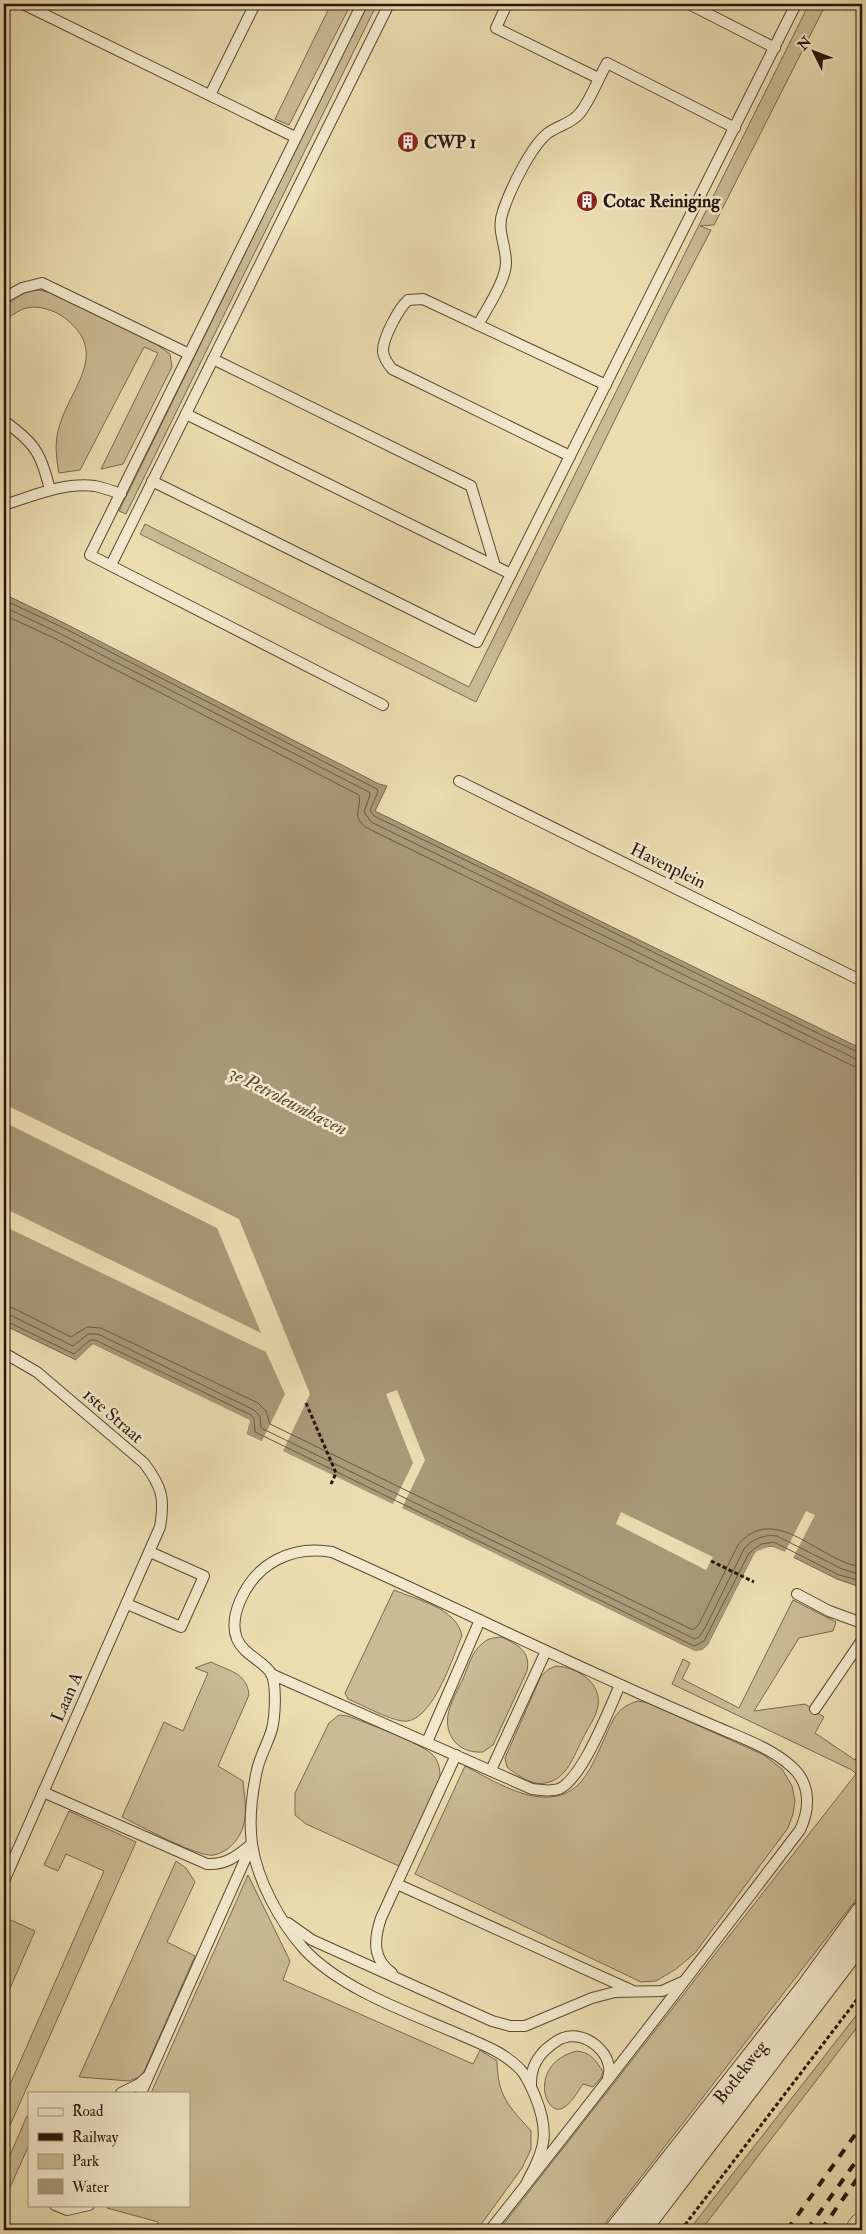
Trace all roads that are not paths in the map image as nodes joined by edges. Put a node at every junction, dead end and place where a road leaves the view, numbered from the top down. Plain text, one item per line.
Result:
1 (23, 4) edge
2 (255, 4) edge
3 (362, 4) edge
4 (389, 4) edge
5 (507, 4) edge
6 (688, 4) edge
7 (796, 4) edge
8 (775, 48) junction
9 (598, 78) junction
10 (210, 95) junction
11 (735, 128) junction
12 (295, 137) junction
13 (4, 298) edge
14 (478, 325) junction
15 (189, 354) junction
16 (213, 359) junction
17 (606, 385) junction
18 (186, 414) junction
19 (4, 421) edge
20 (570, 456) junction
21 (152, 482) junction
22 (50, 490) junction
23 (121, 494) junction
24 (4, 505) edge
25 (111, 565) junction
26 (495, 566) junction
27 (511, 574) junction
28 (383, 705) dead end
29 (459, 781) dead end
30 (862, 981) edge
31 (4, 1353) edge
32 (160, 1527) joint
33 (150, 1552) junction
34 (797, 1594) dead end
35 (126, 1604) junction
36 (480, 1620) junction
37 (862, 1623) edge
38 (862, 1640) edge
39 (546, 1651) junction
40 (272, 1674) junction
41 (620, 1685) junction
42 (815, 1708) dead end
43 (427, 1742) junction
44 (456, 1755) junction
45 (491, 1770) junction
46 (43, 1792) junction
47 (252, 1844) junction
48 (4, 1881) edge
49 (397, 1884) junction
50 (862, 1912) edge
51 (279, 1916) junction
52 (862, 1939) edge
53 (686, 1979) junction
54 (402, 1981) junction
55 (635, 1992) junction
56 (149, 2074) junction
57 (607, 2081) junction
58 (531, 2085) junction
59 (123, 2092) edge
60 (141, 2092) edge
61 (525, 2186) junction
62 (57, 2206) edge
63 (85, 2206) edge
64 (490, 2230) edge
65 (616, 2230) edge
66 (640, 2230) edge

1 - 10 lane
2 - 10 lane
3 - 12 lane
4 - 16 lane
5 - 9 lane
6 - 8 lane
7 - 8 lane
8 - 11 lane
9 - 11 lane
9 - 14 lane
10 - 12 lane
11 - 17 lane
12 - 15 lane
13 - 15 lane
14 - 17 lane
14 - 20 lane
15 - 23 lane
16 - 18 lane
16 - 26 lane
17 - 20 lane
18 - 21 lane
18 - 26 lane
19 - 22 lane
20 - 27 lane
21 - 25 lane
21 - 27 lane
22 - 23 lane
22 - 24 lane
23 - 25 lane
25 - 28 lane
26 - 27 lane
29 - 30 lane, Havenplein
31 - 32 lane, 1ste Straat
32 - 33 lane, Laan A
33 - 35 lane, Laan A
33 - 35 lane
34 - 37 lane
35 - 46 lane, Laan A
36 - 39 lane
36 - 40 lane
36 - 43 lane
38 - 42 lane
39 - 41 lane
39 - 45 lane
40 - 43 lane
40 - 47 lane
41 - 45 lane
41 - 53 lane
43 - 44 lane
44 - 45 lane
44 - 49 lane
46 - 47 lane
46 - 48 lane, Laan A
47 - 51 lane
47 - 56 lane
49 - 54 lane
49 - 55 lane
50 - 65 street, Botlekweg
51 - 54 lane
51 - 58 lane
52 - 66 street, Botlekweg
53 - 55 lane
53 - 57 lane
54 - 55 lane
56 - 59 lane
56 - 60 lane
57 - 58 lane
57 - 61 lane
58 - 61 lane
61 - 64 lane
62 - 63 lane

